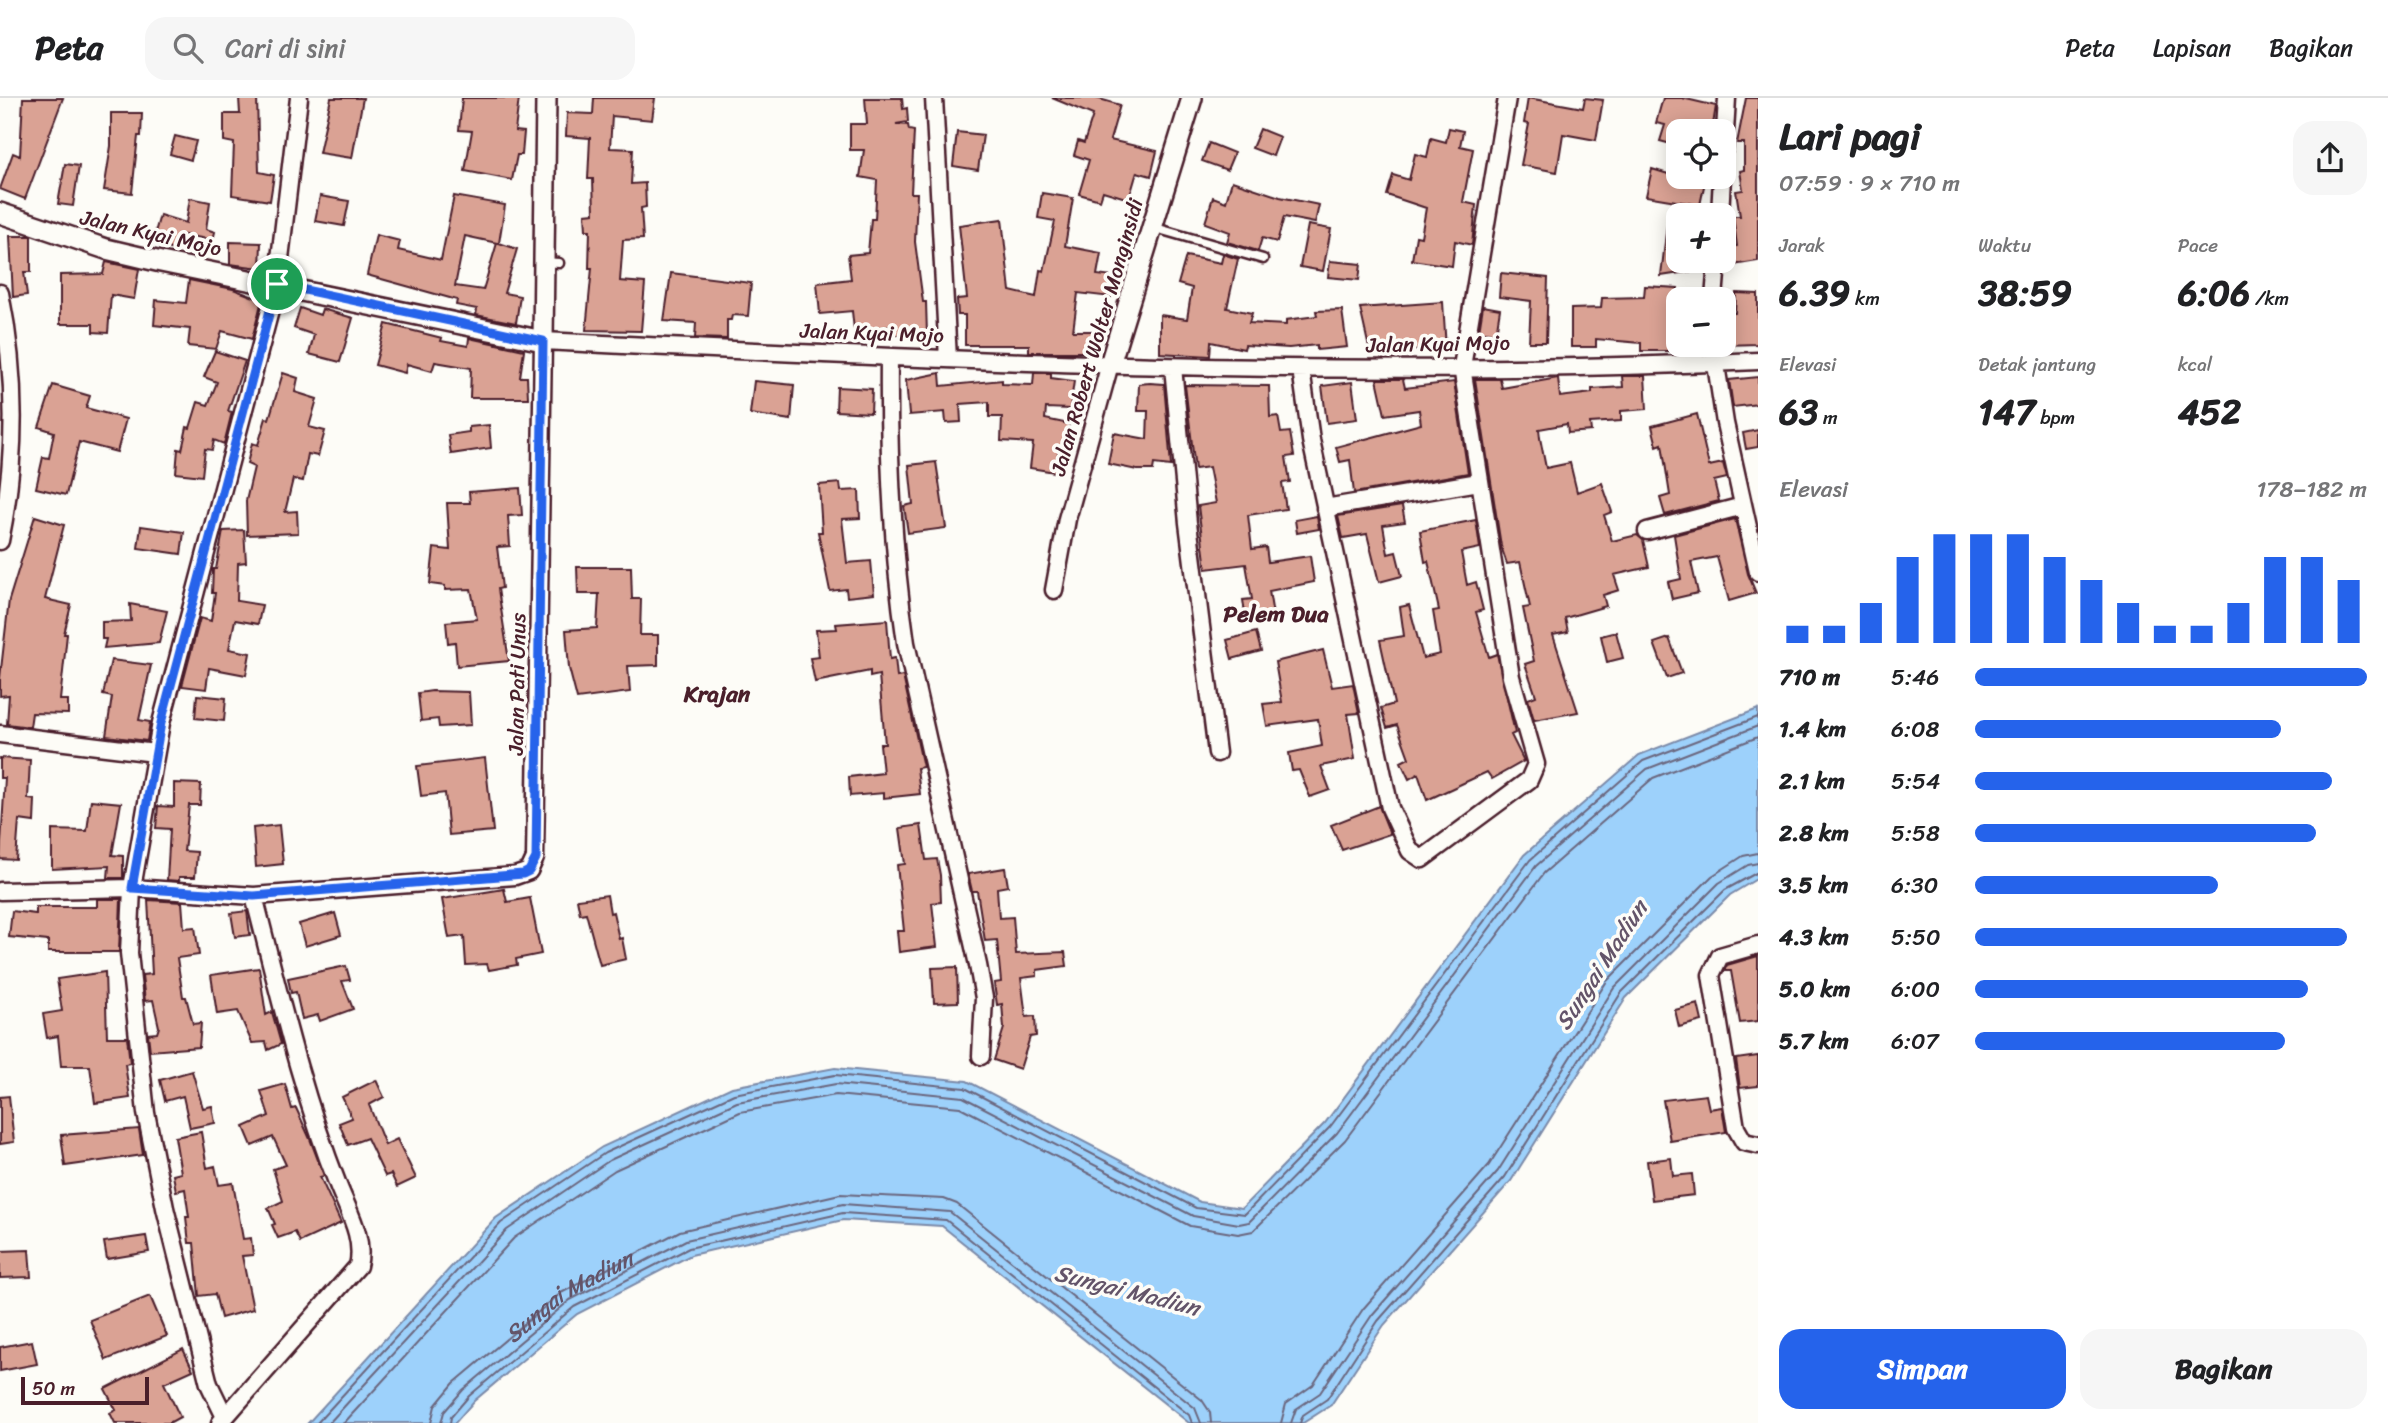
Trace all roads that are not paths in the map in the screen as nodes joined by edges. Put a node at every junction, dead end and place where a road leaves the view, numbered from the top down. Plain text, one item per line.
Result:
1 (299, 98) edge
2 (547, 98) edge
3 (934, 98) edge
4 (1192, 98) edge
5 (1507, 98) edge
6 (1727, 98) edge
7 (1726, 119) edge
8 (0, 213) edge
9 (1152, 227) junction
10 (1263, 259) dead end
11 (277, 284) junction
12 (0, 293) edge
13 (543, 341) junction
14 (1714, 357) edge
15 (888, 358) junction
16 (948, 359) junction
17 (1758, 361) edge
18 (1714, 363) junction
19 (1110, 364) junction
20 (1173, 367) junction
21 (1462, 367) junction
22 (1301, 369) junction
23 (1479, 482) junction
24 (1743, 506) junction
25 (1325, 508) junction
26 (1647, 531) dead end
27 (0, 541) edge
28 (1758, 572) edge
29 (1054, 590) dead end
30 (0, 734) edge
31 (155, 753) junction
32 (1217, 753) dead end
33 (132, 888) junction
34 (0, 891) edge
35 (254, 896) junction
36 (1758, 946) edge
37 (981, 1056) dead end
38 (1758, 1145) edge
39 (222, 1420) edge

1 - 11 street
2 - 13 street, Jalan Pati Unus
3 - 16 street
4 - 9 street, Jalan Robert Wolter Monginsidi
5 - 21 street
6 - 7 street
8 - 11 street, Jalan Kyai Mojo
9 - 10 lane
9 - 19 street, Jalan Robert Wolter Monginsidi
11 - 13 street, Jalan Kyai Mojo
11 - 31 street
12 - 27 street
13 - 15 street, Jalan Kyai Mojo
13 - 35 street, Jalan Pati Unus
14 - 18 street
15 - 16 street, Jalan Kyai Mojo
15 - 37 street
16 - 19 street, Jalan Kyai Mojo
17 - 18 street, Jalan Kyai Mojo
18 - 21 street, Jalan Kyai Mojo
18 - 24 street
19 - 20 street, Jalan Kyai Mojo
19 - 29 street, Jalan Robert Wolter Monginsidi
20 - 22 street, Jalan Kyai Mojo
20 - 32 street
21 - 22 street, Jalan Kyai Mojo
21 - 23 street
22 - 25 street
23 - 25 street
23 - 25 street
24 - 26 street
24 - 28 street
30 - 31 street
31 - 33 street
33 - 34 street, Jalan Pati Unus
33 - 35 street, Jalan Pati Unus
33 - 39 street
35 - 39 street
36 - 38 street

